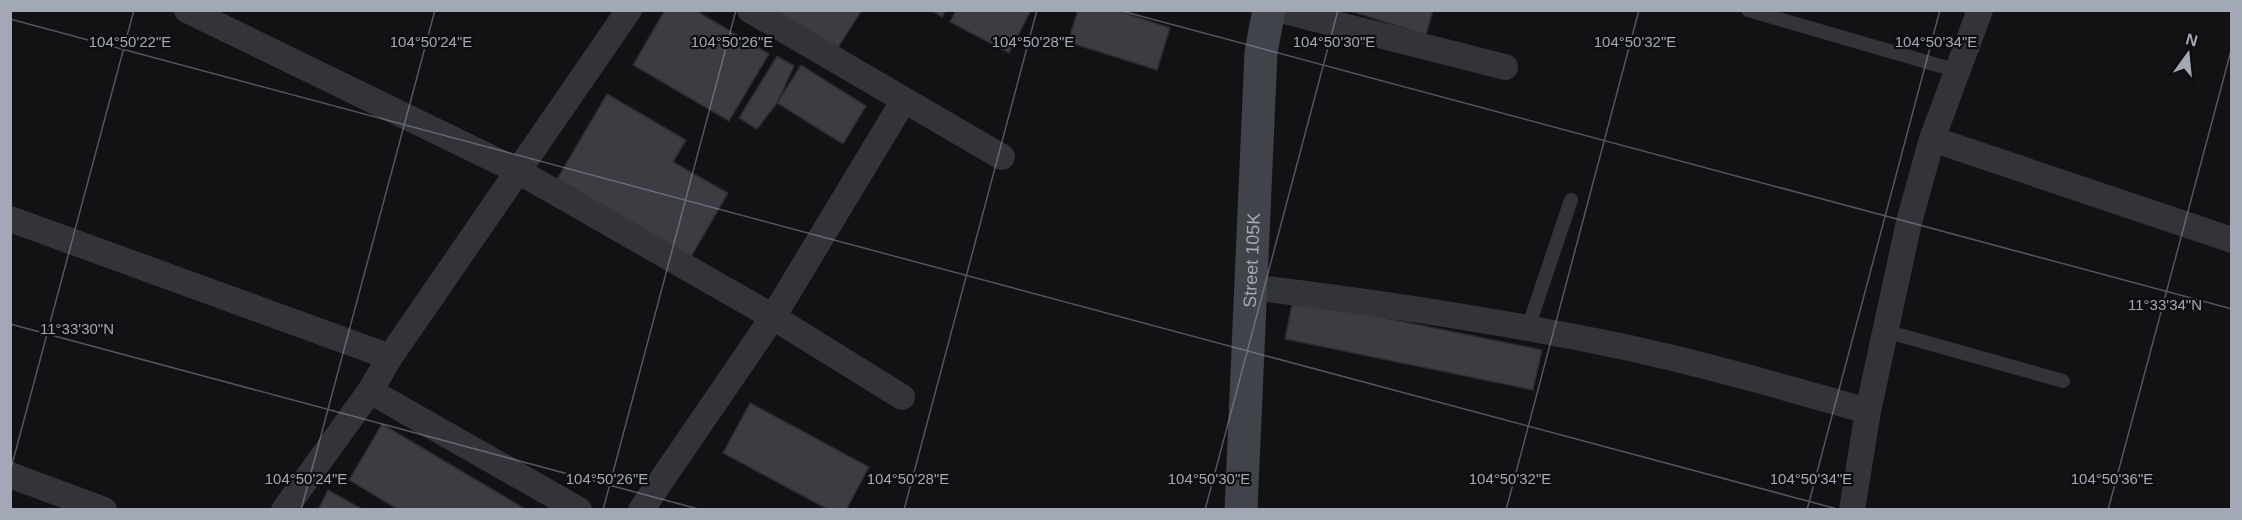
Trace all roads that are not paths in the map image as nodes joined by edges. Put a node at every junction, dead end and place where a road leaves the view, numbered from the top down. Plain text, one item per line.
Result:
1 (187, 10) edge
2 (629, 10) edge
3 (750, 10) edge
4 (1269, 10) edge
5 (1280, 10) edge
6 (1748, 10) edge
7 (1980, 10) edge
8 (1505, 67) dead end
9 (1958, 71) junction
10 (904, 100) junction
11 (1932, 139) junction
12 (1002, 156) dead end
13 (518, 171) junction
14 (1571, 200) dead end
15 (10, 219) edge
16 (2232, 240) edge
17 (1251, 287) junction
18 (773, 317) junction
19 (1528, 328) junction
20 (1885, 331) junction
21 (390, 357) junction
22 (2063, 381) dead end
23 (370, 391) junction
24 (902, 397) dead end
25 (1868, 411) junction
26 (10, 475) edge
27 (104, 510) edge
28 (284, 510) edge
29 (579, 510) edge
30 (640, 510) edge
31 (1241, 510) edge
32 (1852, 510) edge

1 - 13 street
2 - 13 street
3 - 10 street
4 - 17 main road, Street 105K
5 - 8 street
6 - 9 lane
7 - 9 street
9 - 11 street
10 - 12 street
10 - 18 street
11 - 16 street
11 - 20 street
13 - 18 street
13 - 21 street
14 - 19 lane
15 - 21 street
17 - 19 street
17 - 31 main road, Street 105K
18 - 24 street
18 - 30 street
19 - 25 street
20 - 22 lane
20 - 25 street
21 - 23 street
23 - 28 street
23 - 29 street
25 - 32 street
26 - 27 street

